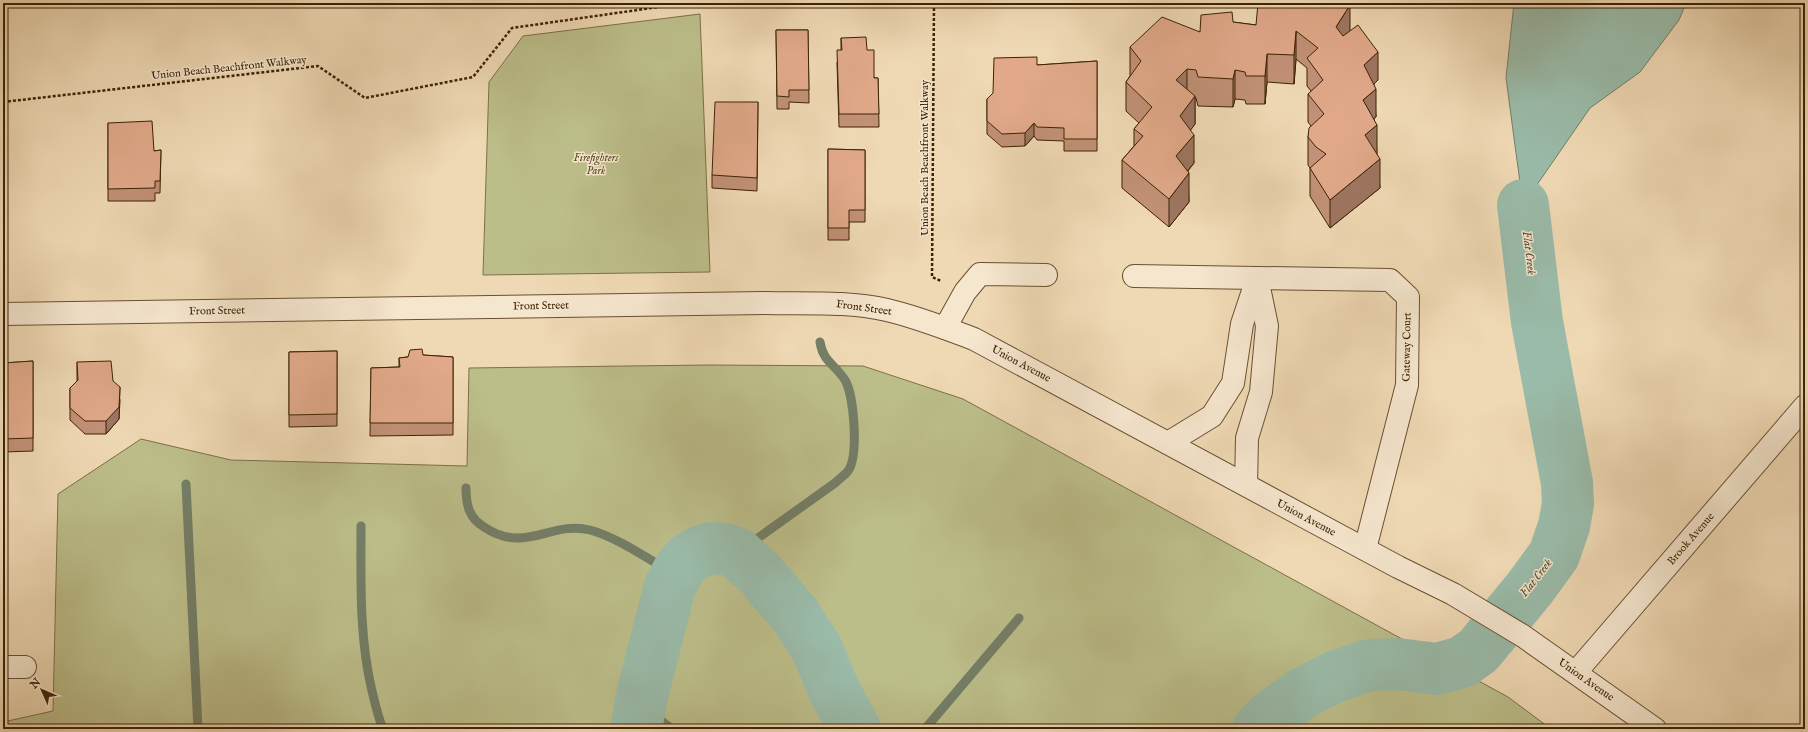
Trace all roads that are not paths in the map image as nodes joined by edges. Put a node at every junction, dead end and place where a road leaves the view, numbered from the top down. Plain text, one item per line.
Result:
1 (1046, 275) dead end
2 (1134, 276) dead end
3 (1257, 278) junction
4 (3, 314) edge
5 (945, 328) junction
6 (1805, 406) edge
7 (1168, 444) junction
8 (1246, 485) junction
9 (1365, 549) junction
10 (3, 667) edge
11 (25, 667) dead end
12 (1576, 672) junction
13 (1655, 729) edge

1 - 5 street
2 - 3 street, Gateway Court
3 - 7 street
3 - 8 street
3 - 9 street, Gateway Court
4 - 5 street, Front Street
5 - 7 street, Union Avenue
6 - 12 street, Brook Avenue
7 - 8 street, Union Avenue
8 - 9 street, Union Avenue
9 - 12 street, Union Avenue
10 - 11 street
12 - 13 street, Union Avenue

